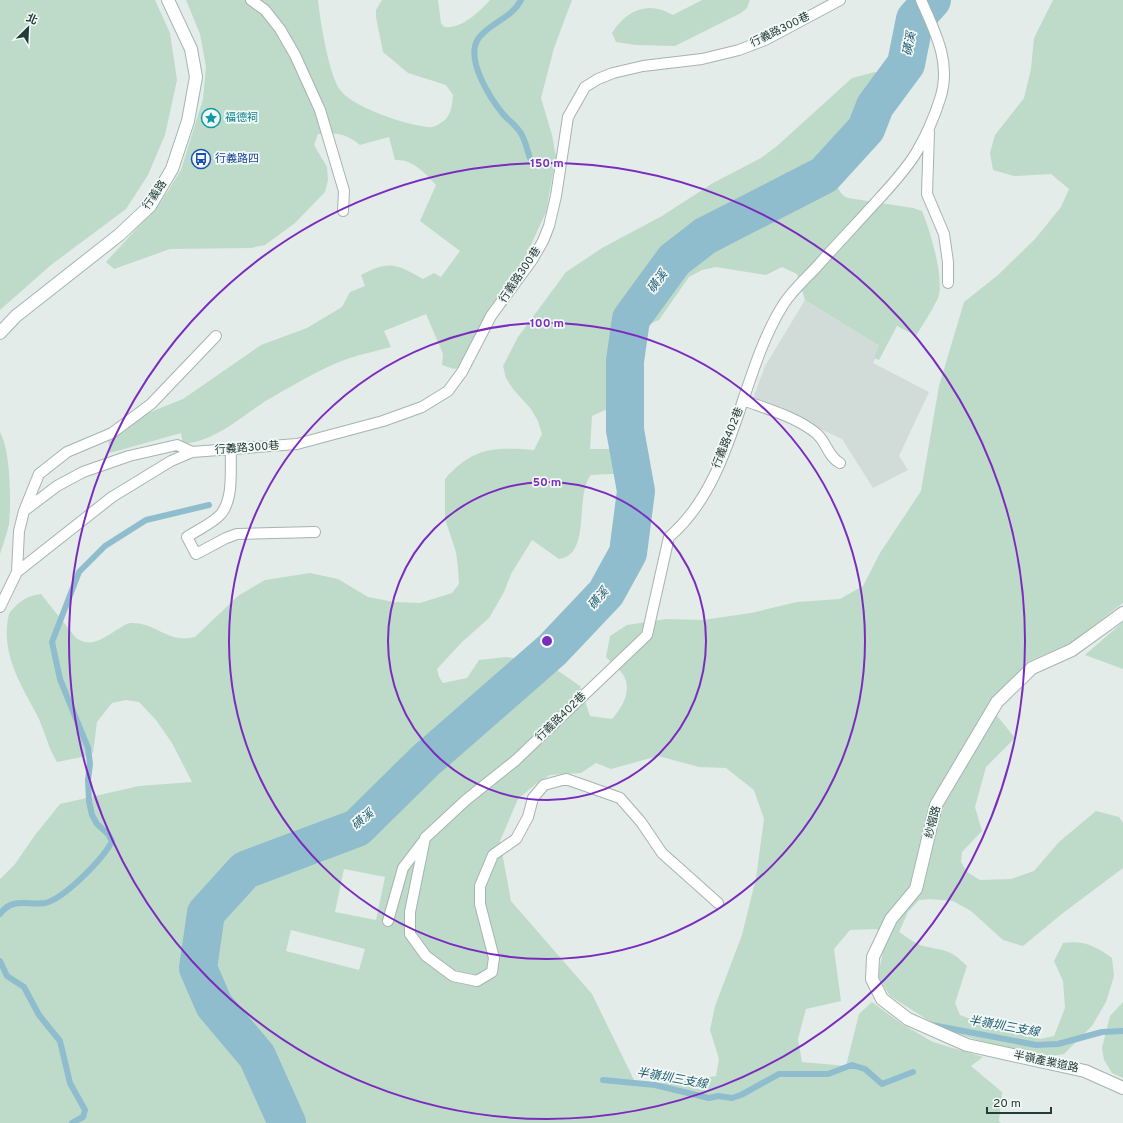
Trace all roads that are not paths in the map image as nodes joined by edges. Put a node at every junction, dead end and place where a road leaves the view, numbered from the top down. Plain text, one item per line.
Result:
1 (168, 0) edge
2 (251, 0) edge
3 (840, 0) edge
4 (921, 0) edge
5 (929, 128) junction
6 (343, 211) dead end
7 (948, 283) dead end
8 (0, 333) edge
9 (216, 336) dead end
10 (743, 400) junction
11 (231, 449) junction
12 (192, 452) junction
13 (840, 463) dead end
14 (24, 511) junction
15 (314, 532) dead end
16 (17, 572) junction
17 (0, 607) edge
18 (1123, 613) edge
19 (425, 838) junction
20 (718, 903) dead end
21 (388, 921) dead end
22 (967, 1045) joint
23 (1123, 1088) edge

1 - 8 street, 行義路
2 - 6 lane
3 - 11 lane, 行義路300巷
4 - 5 lane, 行義路402巷
5 - 7 lane
5 - 10 lane, 行義路402巷
9 - 14 lane
10 - 13 lane
10 - 19 lane, 行義路402巷
11 - 12 lane, 行義路300巷
11 - 15 lane
12 - 14 lane, 行義路300巷
12 - 16 lane, 行義路300巷
14 - 16 lane, 行義路300巷
16 - 17 lane, 行義路300巷
18 - 22 street, 紗帽路
19 - 20 lane
19 - 21 lane, 行義路402巷
22 - 23 street, 半嶺產業道路

